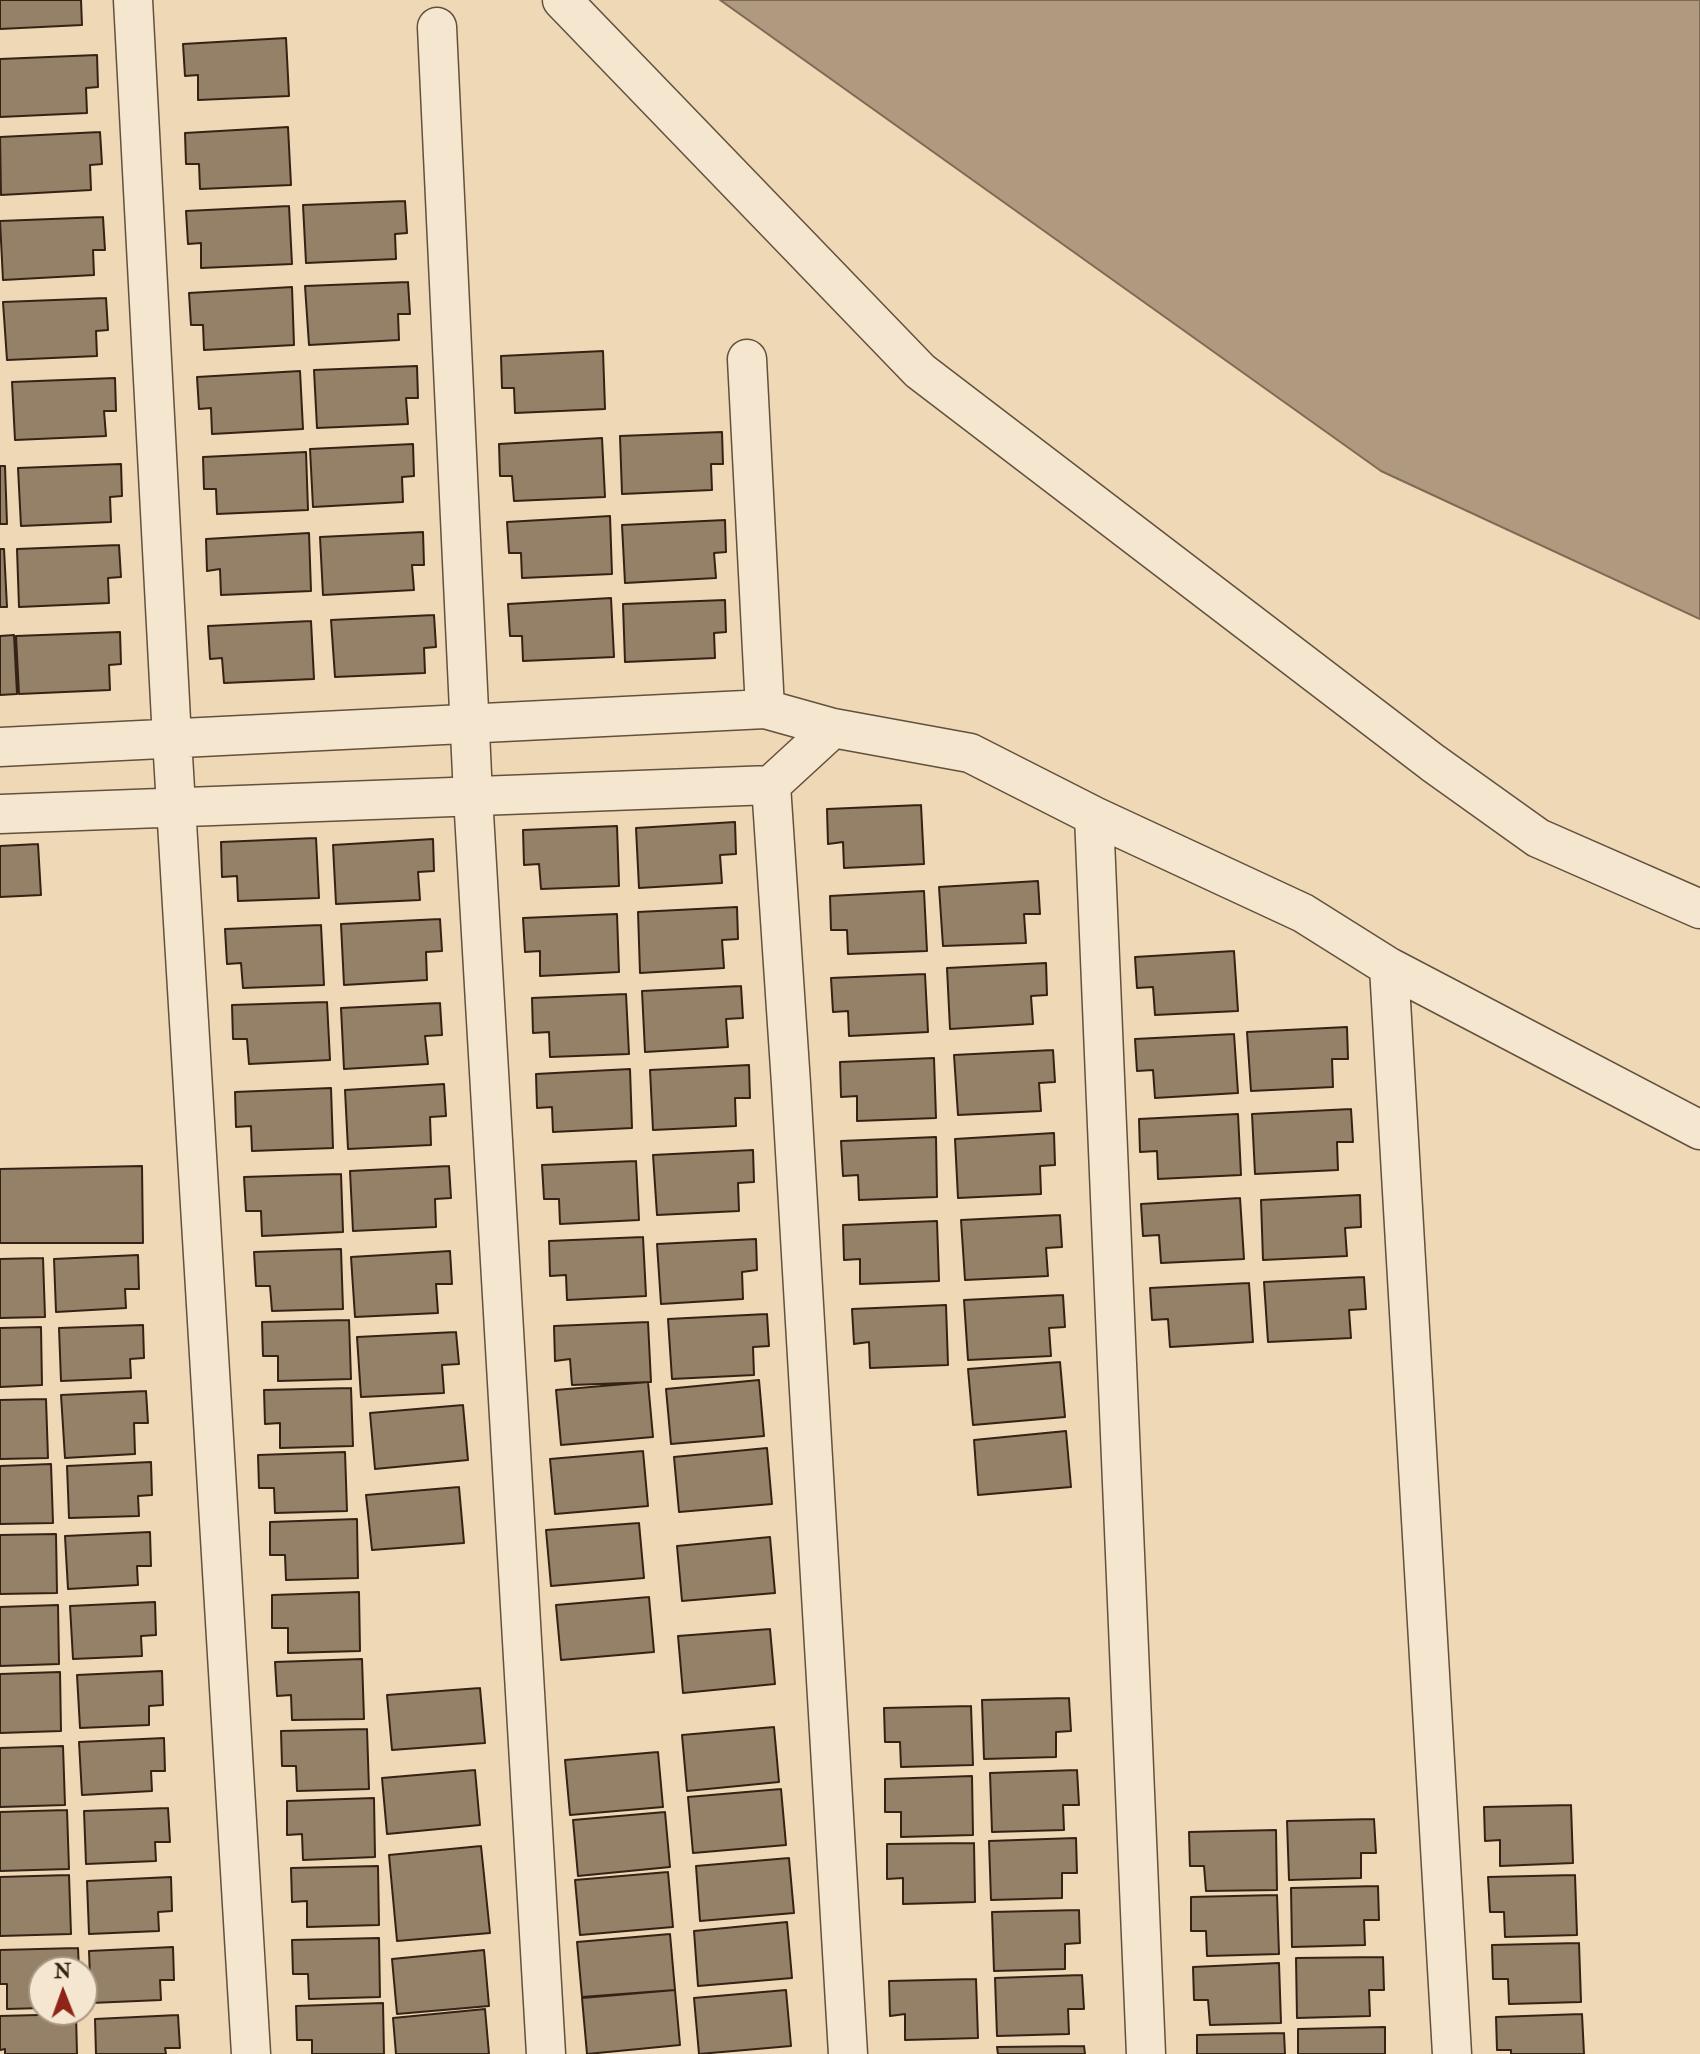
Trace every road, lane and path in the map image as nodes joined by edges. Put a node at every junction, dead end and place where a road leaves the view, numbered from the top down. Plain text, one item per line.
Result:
1 (133, 0) edge
2 (562, 0) edge
3 (437, 27) dead end
4 (747, 359) dead end
5 (765, 709) junction
6 (471, 724) junction
7 (832, 727) junction
8 (172, 739) junction
9 (0, 747) edge
10 (771, 785) junction
11 (473, 796) junction
12 (177, 807) junction
13 (0, 814) edge
14 (1094, 816) junction
15 (1700, 909) edge
16 (1389, 967) junction
17 (1700, 1129) edge
18 (251, 2054) edge
19 (546, 2054) edge
20 (848, 2054) edge
21 (1146, 2054) edge
22 (1452, 2054) edge

1 - 8 street
2 - 15 street
3 - 6 street
4 - 5 street
5 - 6 street
5 - 7 street
6 - 8 street
6 - 11 street
7 - 10 street
7 - 14 street
8 - 9 street
8 - 12 street
10 - 11 street
10 - 20 street
11 - 12 street
11 - 19 street
12 - 13 street
12 - 18 street
14 - 16 street
14 - 21 street
16 - 17 street
16 - 22 street

